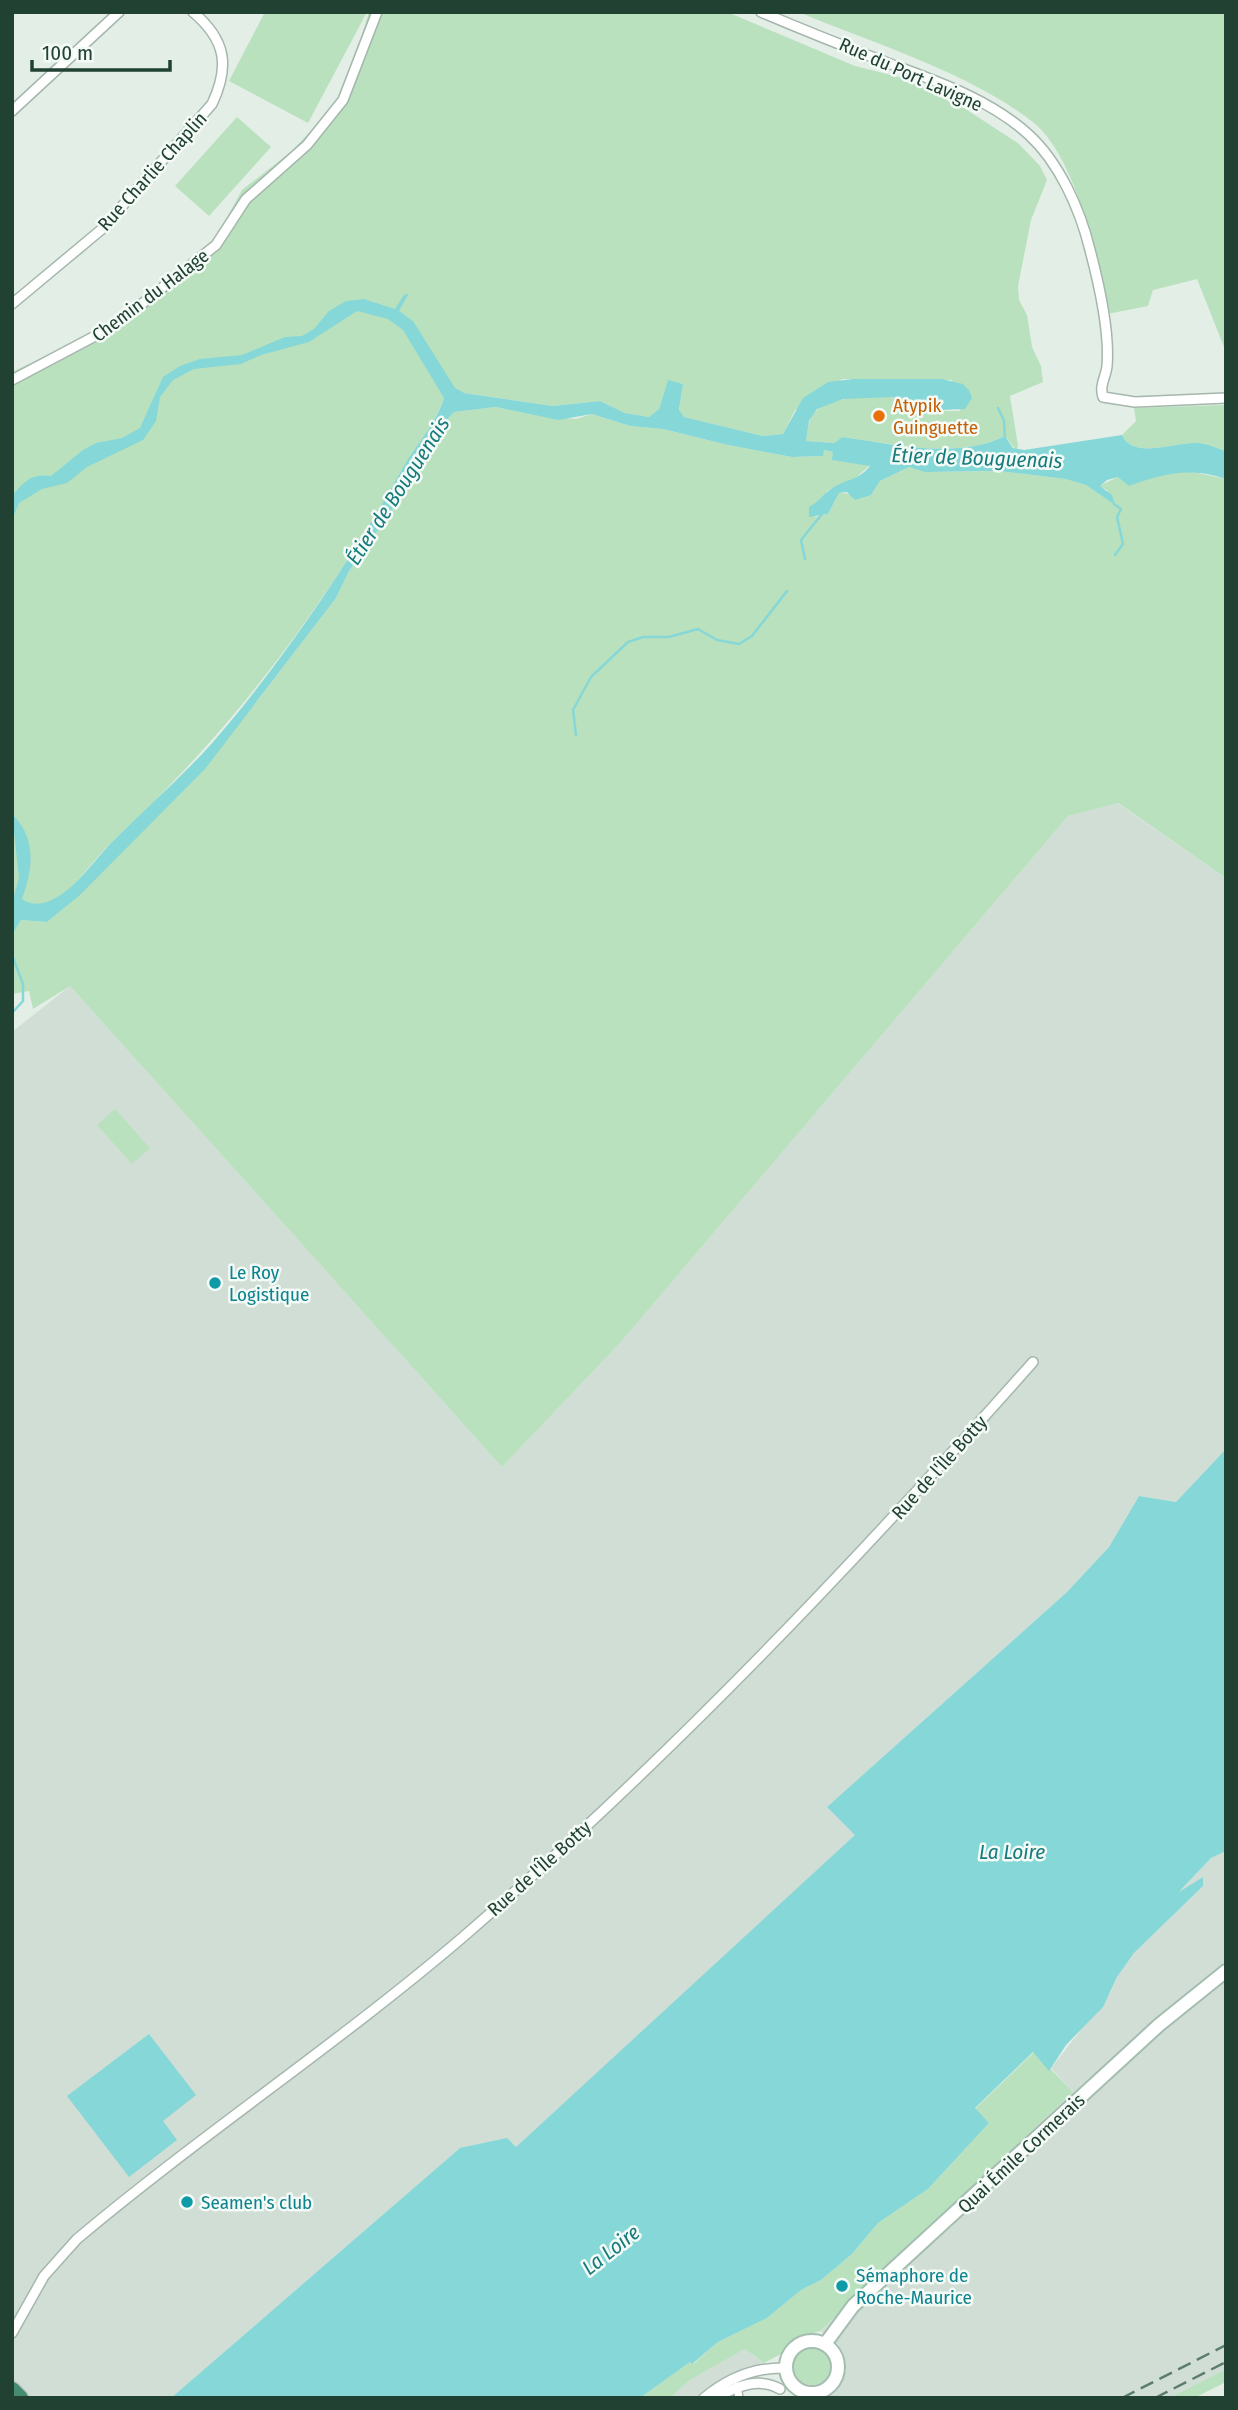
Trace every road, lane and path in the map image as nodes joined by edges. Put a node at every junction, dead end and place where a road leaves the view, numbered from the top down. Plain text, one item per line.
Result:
1 (119, 12) edge
2 (193, 12) edge
3 (377, 12) edge
4 (761, 12) edge
5 (12, 111) edge
6 (12, 304) edge
7 (12, 380) edge
8 (1226, 398) edge
9 (1033, 1362) dead end
10 (1226, 1971) edge
11 (12, 2333) edge
12 (825, 2344) junction
13 (786, 2368) junction
14 (737, 2386) junction
15 (12, 2389) edge
16 (779, 2389) dead end
17 (717, 2394) edge
18 (824, 2394) edge
19 (804, 2395) edge
20 (20, 2398) edge
21 (704, 2398) edge
22 (739, 2398) edge

1 - 5 street
2 - 6 street, Rue Charlie Chaplin
3 - 7 street, Chemin du Halage
4 - 8 street, Rue du Port Lavigne
9 - 11 street, Rue de l'Île Botty
10 - 12 main road, Quai Émile Cormerais
12 - 13 main road
12 - 18 main road
13 - 17 street
13 - 19 main road
14 - 16 street
14 - 17 street
14 - 22 street
15 - 20 highway
17 - 21 street
18 - 19 main road

